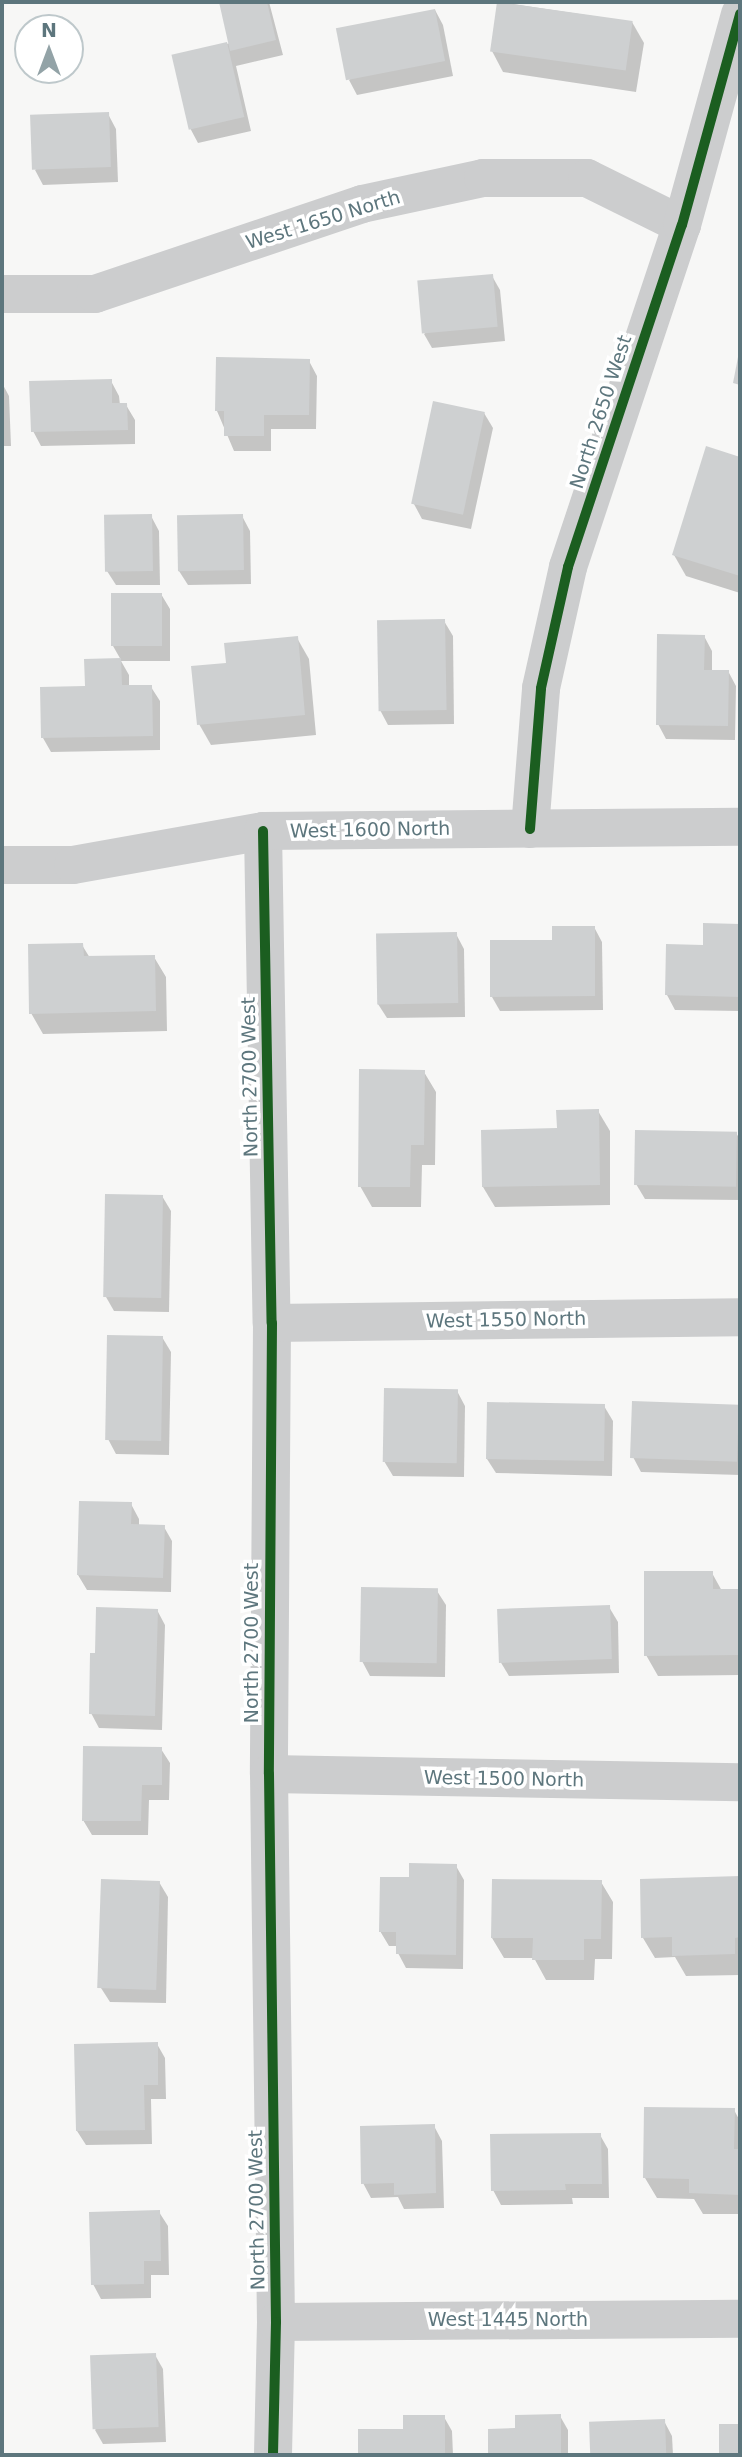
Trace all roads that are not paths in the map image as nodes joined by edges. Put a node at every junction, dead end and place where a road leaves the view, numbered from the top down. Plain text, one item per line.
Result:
1 (740, 14) edge
2 (682, 225) junction
3 (2, 294) edge
4 (740, 827) edge
5 (530, 829) junction
6 (263, 831) junction
7 (2, 865) edge
8 (740, 1317) edge
9 (272, 1323) junction
10 (269, 1774) junction
11 (740, 1782) edge
12 (740, 2319) edge
13 (276, 2322) junction
14 (273, 2455) edge

1 - 2 street, North 2650 West
2 - 3 street, West 1650 North
2 - 5 street, North 2650 West
4 - 5 street, West 1600 North
5 - 6 street, West 1600 North
6 - 7 street, West 1600 North
6 - 9 street, North 2700 West
8 - 9 street, West 1550 North
9 - 10 street, North 2700 West
10 - 11 street, West 1500 North
10 - 13 street, North 2700 West
12 - 13 street, West 1445 North
13 - 14 street, North 2700 West

